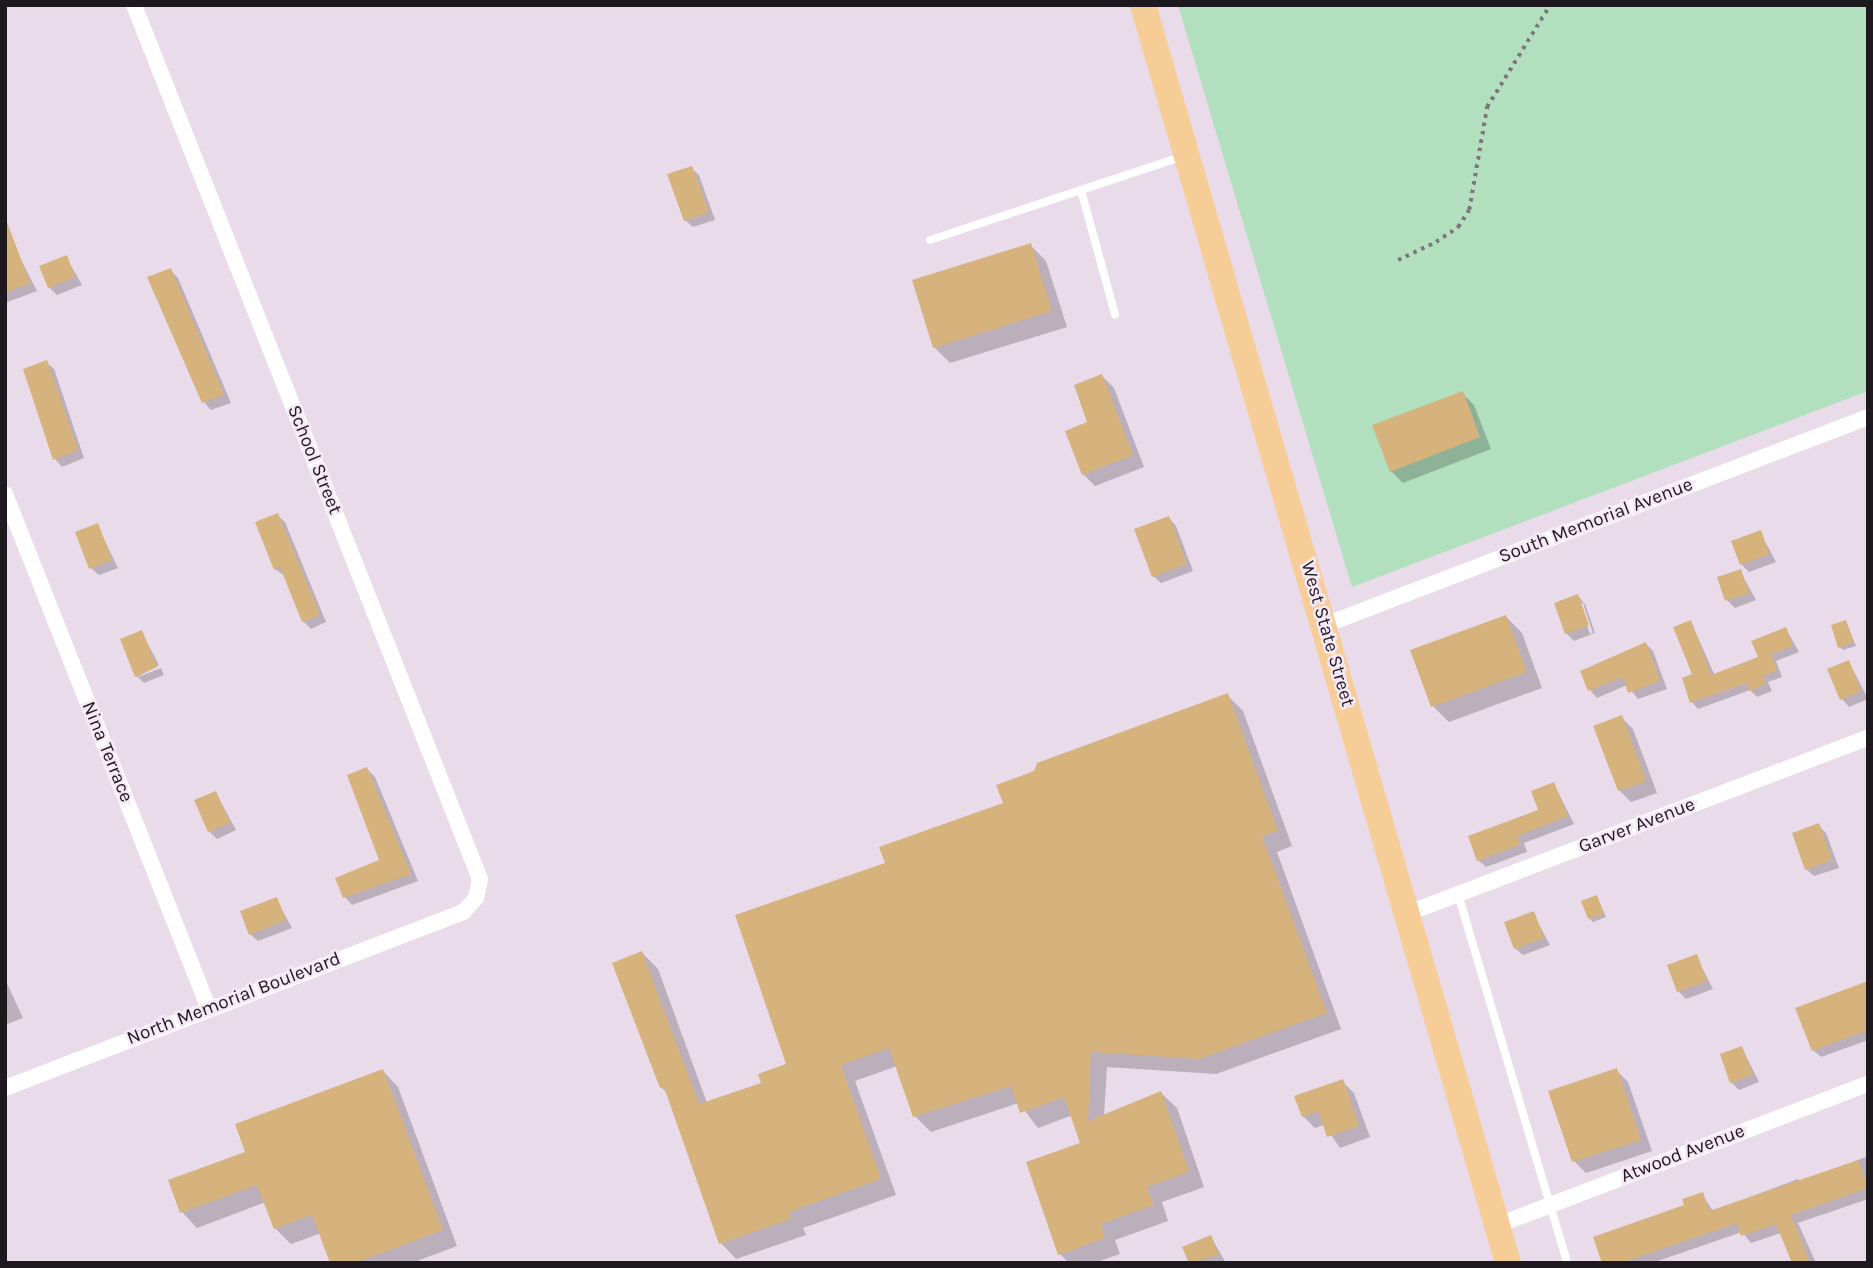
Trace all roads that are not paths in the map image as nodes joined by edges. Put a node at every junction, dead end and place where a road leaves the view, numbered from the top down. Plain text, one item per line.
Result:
1 (134, 5) edge
2 (1143, 5) edge
3 (1187, 155) junction
4 (1081, 190) junction
5 (930, 240) dead end
6 (1115, 314) dead end
7 (1868, 417) edge
8 (5, 494) edge
9 (1325, 625) junction
10 (1868, 738) edge
11 (1458, 894) junction
12 (463, 912) joint
13 (1406, 914) junction
14 (209, 1009) junction
15 (1868, 1084) edge
16 (5, 1088) edge
17 (1549, 1205) junction
18 (1498, 1224) junction
19 (1508, 1263) edge
20 (1567, 1263) edge

1 - 12 street, School Street
2 - 3 main road, West State Street
3 - 4 lane
3 - 9 main road, West State Street
4 - 5 lane
4 - 6 lane
7 - 9 street, South Memorial Avenue
8 - 14 street, Nina Terrace
9 - 13 main road, West State Street
10 - 11 street, Garver Avenue
11 - 13 street, Garver Avenue
11 - 17 lane
12 - 14 street, North Memorial Boulevard
13 - 18 main road, West State Street
14 - 16 street, North Memorial Boulevard
15 - 17 street, Atwood Avenue
17 - 18 street, Atwood Avenue
17 - 20 lane
18 - 19 main road, West State Street

